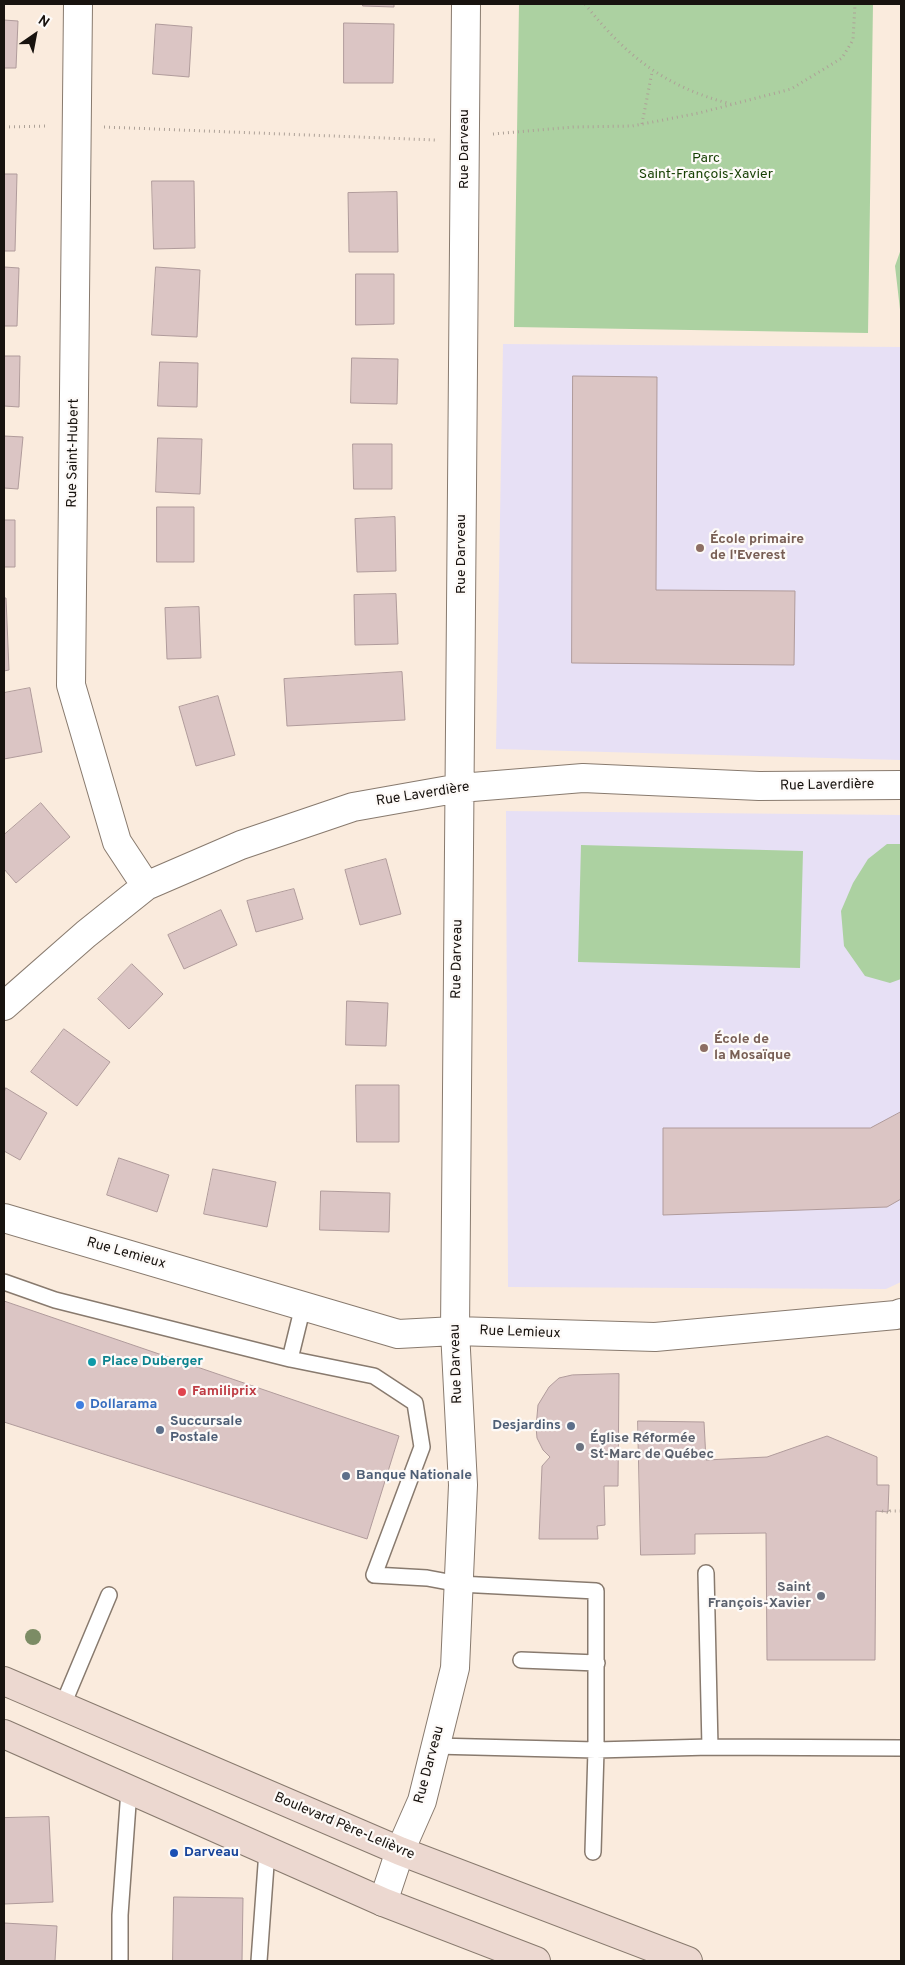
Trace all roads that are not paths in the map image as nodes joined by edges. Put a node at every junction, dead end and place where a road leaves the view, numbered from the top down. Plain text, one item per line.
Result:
1 (78, 4) edge
2 (466, 4) edge
3 (901, 784) edge
4 (460, 788) junction
5 (146, 886) junction
6 (4, 1006) edge
7 (4, 1218) edge
8 (4, 1282) edge
9 (303, 1306) junction
10 (899, 1317) edge
11 (455, 1331) junction
12 (290, 1360) junction
13 (706, 1573) dead end
14 (459, 1584) junction
15 (109, 1595) dead end
16 (521, 1660) dead end
17 (597, 1663) junction
18 (4, 1681) edge
19 (62, 1707) junction
20 (4, 1734) edge
21 (435, 1746) junction
22 (710, 1747) junction
23 (901, 1748) edge
24 (596, 1750) junction
25 (129, 1790) junction
26 (267, 1851) junction
27 (400, 1851) junction
28 (593, 1852) dead end
29 (383, 1902) junction
30 (120, 1961) edge
31 (259, 1961) edge
32 (536, 1961) edge
33 (688, 1961) edge

1 - 5 street, Rue Saint-Hubert
2 - 4 street, Rue Darveau
3 - 4 street, Rue Laverdière
4 - 5 street, Rue Laverdière
4 - 11 street, Rue Darveau
5 - 6 street, Rue Laverdière
7 - 9 street, Rue Lemieux
8 - 12 lane
9 - 11 street, Rue Lemieux
9 - 12 lane
10 - 11 street, Rue Lemieux
11 - 14 street, Rue Darveau
12 - 14 lane
13 - 22 lane
14 - 17 lane
14 - 21 street, Rue Darveau
15 - 19 lane
16 - 17 lane
17 - 24 lane
18 - 19 main road, Boulevard Père-Lelièvre
19 - 27 main road, Boulevard Père-Lelièvre
20 - 25 main road
21 - 24 lane
21 - 27 street, Rue Darveau
22 - 23 lane
22 - 24 lane
24 - 28 lane
25 - 26 main road
25 - 30 lane
26 - 29 main road
26 - 31 lane
27 - 29 street, Rue Darveau
27 - 33 main road, Boulevard Père-Lelièvre
29 - 32 main road

